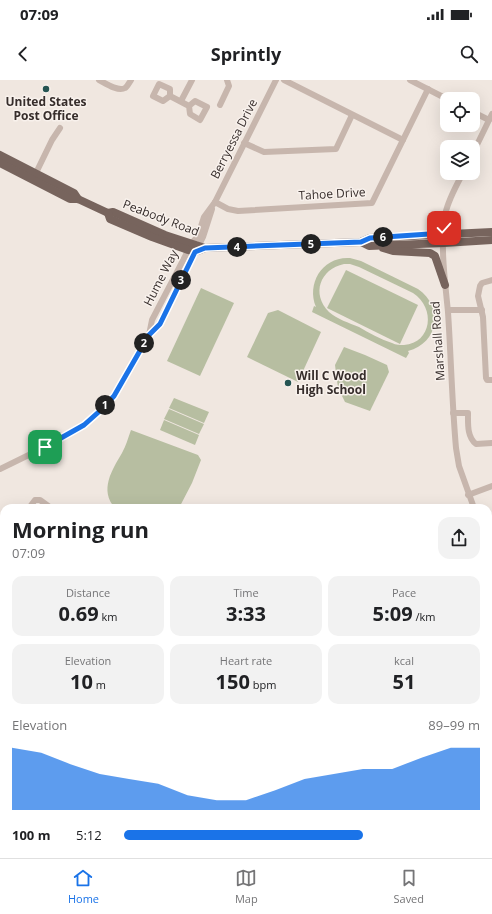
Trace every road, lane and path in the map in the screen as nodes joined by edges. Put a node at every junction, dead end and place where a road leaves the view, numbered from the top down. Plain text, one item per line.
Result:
1 (99, 80) edge
2 (130, 80) edge
3 (192, 80) edge
4 (227, 80) edge
5 (276, 80) edge
6 (284, 80) edge
7 (410, 80) edge
8 (428, 89) junction
9 (440, 95) edge
10 (170, 96) dead end
11 (181, 101) junction
12 (220, 105) dead end
13 (189, 106) dead end
14 (480, 114) edge
15 (352, 115) junction
16 (491, 117) edge
17 (60, 128) dead end
18 (403, 140) junction
19 (480, 140) edge
20 (244, 143) junction
21 (0, 155) edge
22 (0, 163) edge
23 (34, 176) junction
24 (460, 180) edge
25 (213, 205) junction
26 (492, 232) edge
27 (444, 233) junction
28 (201, 235) joint
29 (492, 240) edge
30 (361, 242) junction
31 (444, 244) junction
32 (378, 246) junction
33 (196, 248) junction
34 (492, 280) edge
35 (445, 285) junction
36 (448, 310) junction
37 (482, 310) junction
38 (492, 334) edge
39 (484, 335) junction
40 (492, 380) edge
41 (453, 413) junction
42 (492, 443) edge
43 (0, 469) edge
44 (492, 486) edge
45 (468, 495) junction
46 (32, 504) edge
47 (46, 504) edge
48 (472, 504) edge
49 (299, 858) edge
50 (305, 858) edge

1 - 2 street
3 - 11 street
4 - 12 street
5 - 20 street, Berryessa Drive
6 - 15 street
7 - 8 street
8 - 9 street
8 - 18 street, Tahoe Drive
10 - 11 street
11 - 13 street
14 - 16 street
15 - 18 street
15 - 20 street
16 - 19 street
17 - 23 street
18 - 25 street, Tahoe Drive
20 - 25 street, Berryessa Drive
21 - 23 main road, Peabody Road
22 - 23 main road, Peabody Road
23 - 33 main road, Peabody Road
24 - 27 street, Marshall Road
25 - 28 street, Berryessa Drive
26 - 27 main road, Peabody Road
27 - 30 main road, Peabody Road
27 - 31 street, Marshall Road
28 - 33 street, Hume Way
29 - 31 main road, Peabody Road
30 - 32 main road, Peabody Road
30 - 33 main road, Peabody Road
31 - 32 main road, Peabody Road
31 - 35 street, Marshall Road
32 - 35 main road
33 - 43 street, Hume Way
34 - 37 street
35 - 36 street, Marshall Road
36 - 37 street
36 - 41 street, Marshall Road
37 - 39 street
38 - 39 street
39 - 40 street
41 - 42 street
41 - 45 street, Marshall Road
44 - 45 street
45 - 48 street, Marshall Road
46 - 47 street
49 - 50 street

